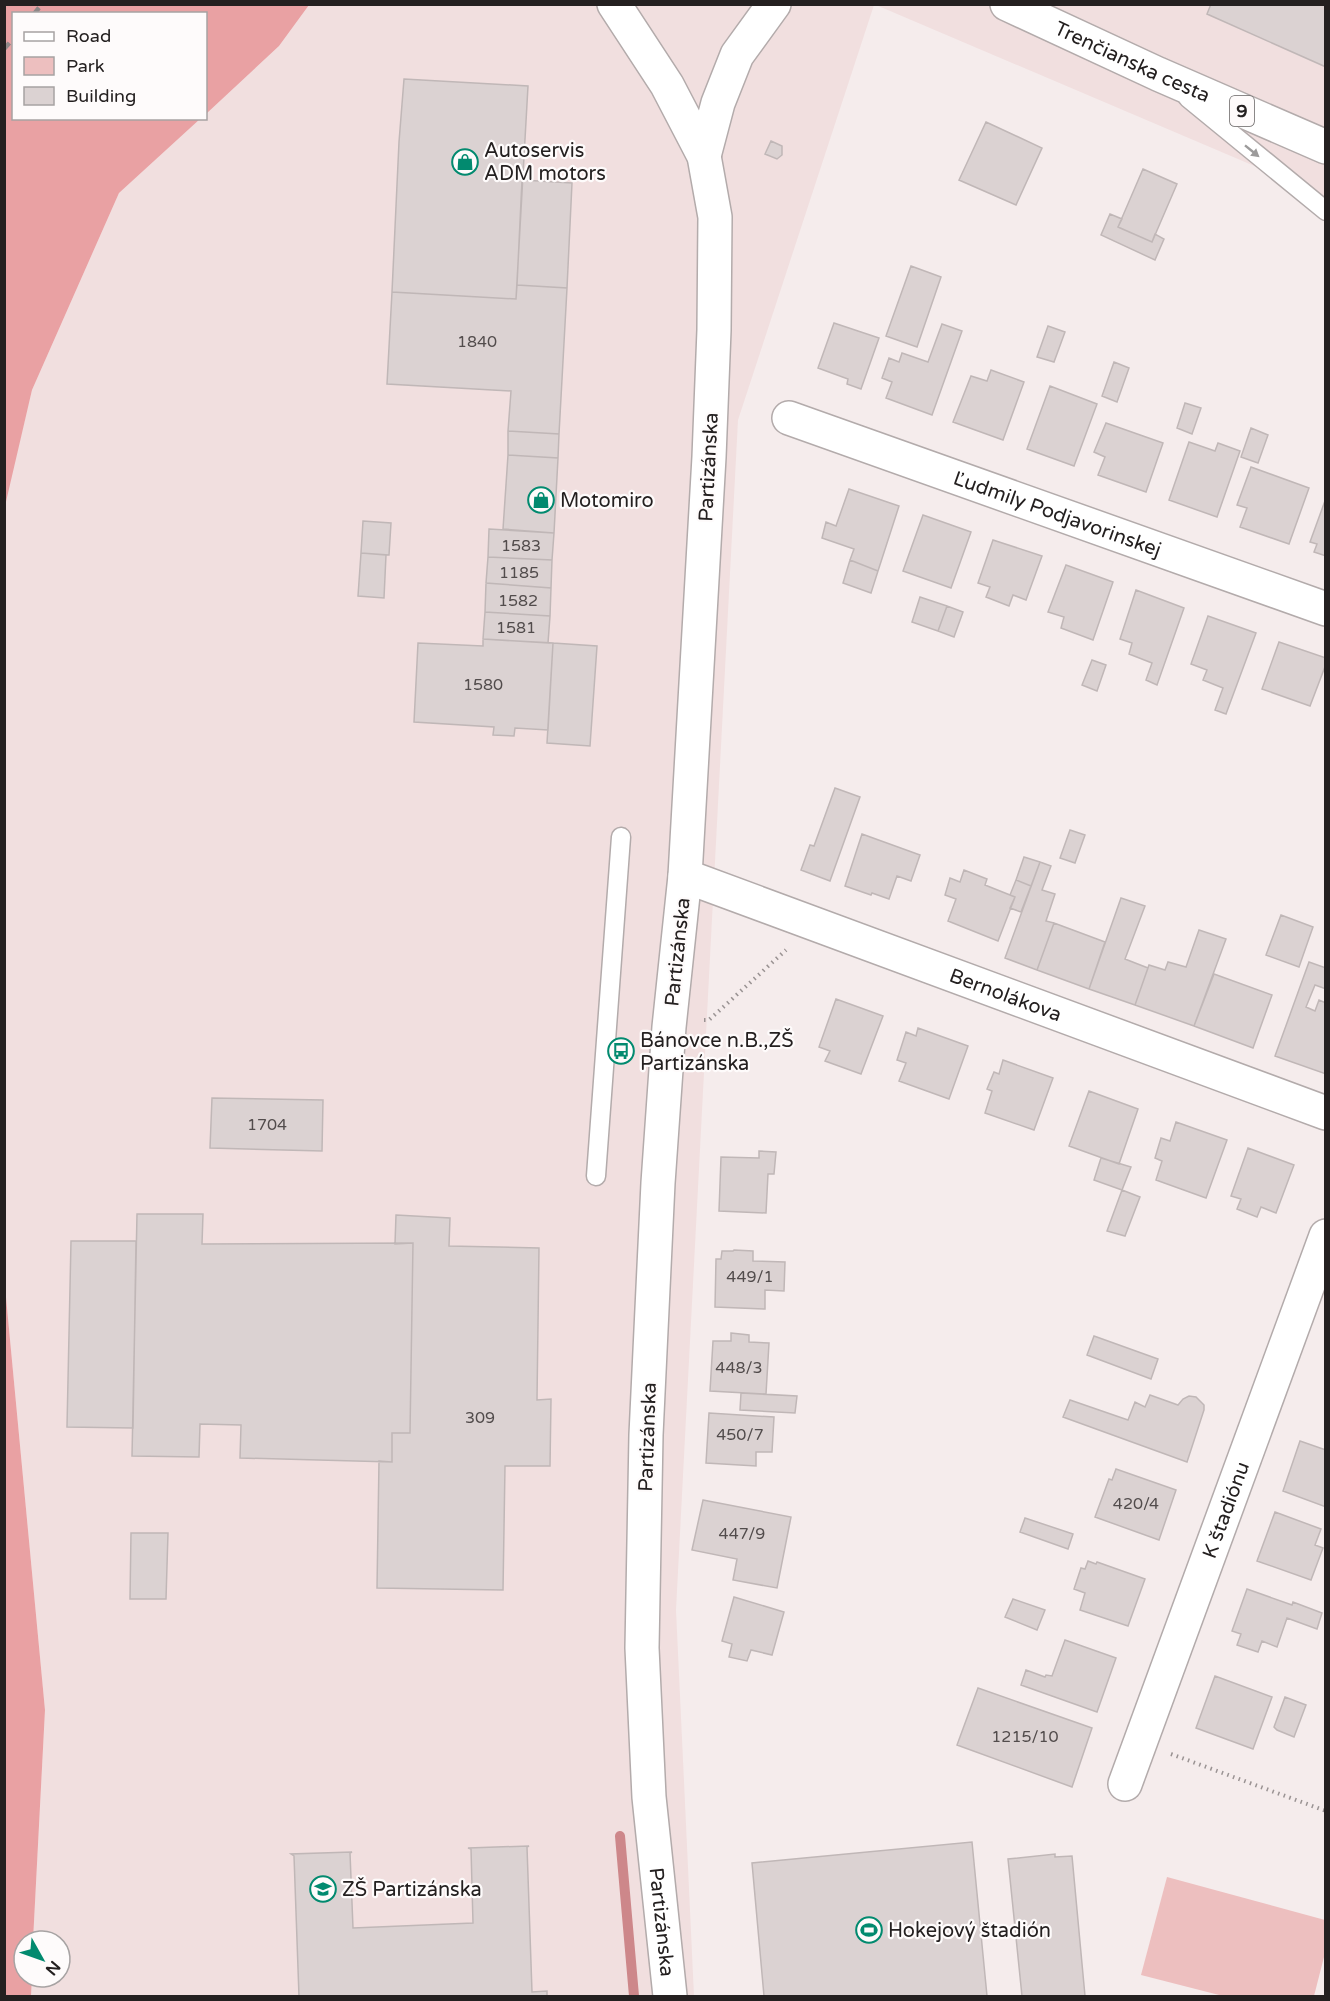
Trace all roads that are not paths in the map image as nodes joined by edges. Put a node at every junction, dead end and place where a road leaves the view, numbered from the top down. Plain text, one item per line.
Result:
1 (614, 4) edge
2 (774, 4) edge
3 (1007, 4) edge
4 (1158, 74) junction
5 (1326, 147) edge
6 (704, 156) junction
7 (1326, 211) edge
8 (789, 418) dead end
9 (1326, 609) edge
10 (621, 837) dead end
11 (685, 876) junction
12 (1326, 1113) edge
13 (596, 1176) dead end
14 (1326, 1236) edge
15 (1125, 1784) dead end
16 (670, 1996) edge

1 - 6 street, Partizánska
2 - 6 street
3 - 4 street, Trenčianska cesta / 9
4 - 5 street, Trenčianska cesta / 9
4 -> 7 lane
6 - 11 street, Partizánska
8 - 9 street, Ľudmily Podjavorinskej
10 - 13 lane
11 - 12 street, Bernolákova
11 - 16 street, Partizánska
14 - 15 street, K štadiónu

